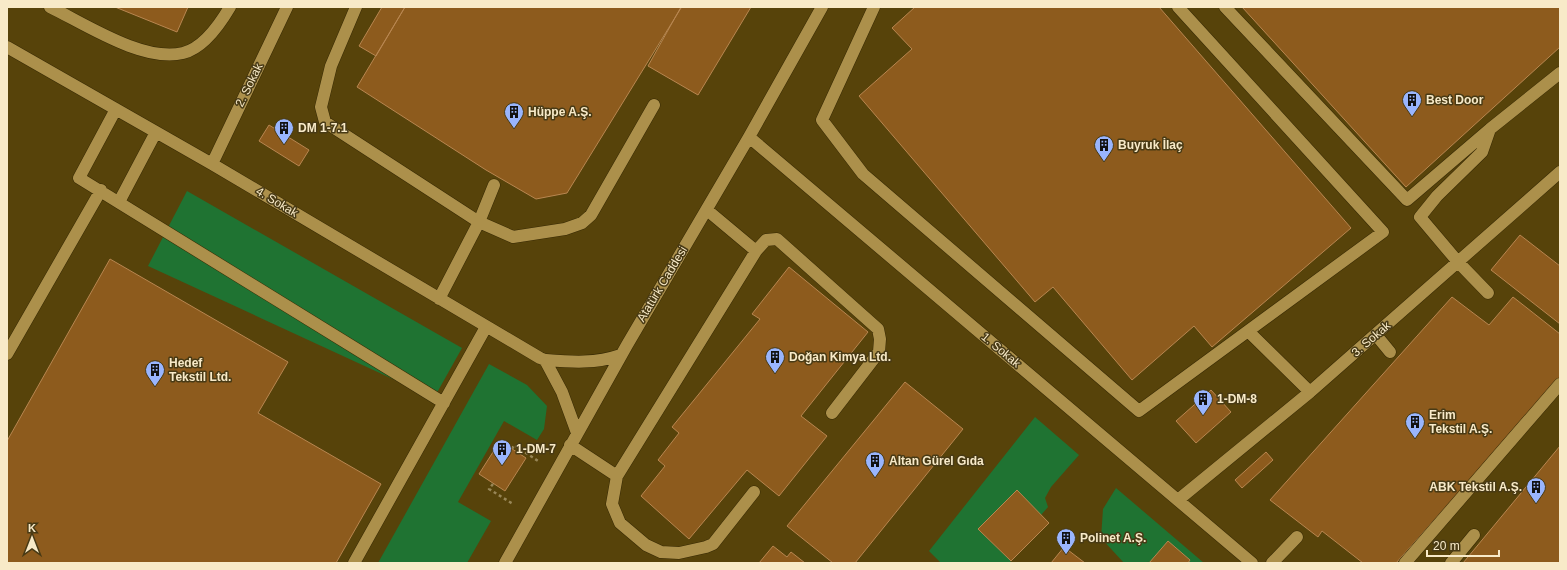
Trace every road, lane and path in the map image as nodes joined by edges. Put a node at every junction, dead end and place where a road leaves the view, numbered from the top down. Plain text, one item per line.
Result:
1 (50, 7) edge
2 (230, 7) edge
3 (287, 7) edge
4 (356, 7) edge
5 (822, 7) edge
6 (874, 7) edge
7 (1178, 7) edge
8 (1226, 7) edge
9 (7, 47) edge
10 (1560, 73) edge
11 (654, 105) dead end
12 (116, 109) junction
13 (1490, 129) junction
14 (156, 132) junction
15 (749, 137) junction
16 (212, 164) junction
17 (1560, 172) edge
18 (494, 185) dead end
19 (101, 190) junction
20 (119, 202) junction
21 (706, 210) junction
22 (478, 222) junction
23 (756, 251) junction
24 (1458, 262) junction
25 (1488, 293) dead end
26 (439, 299) junction
27 (486, 327) junction
28 (1248, 331) junction
29 (1376, 335) junction
30 (1390, 352) dead end
31 (7, 354) edge
32 (621, 355) junction
33 (545, 360) junction
34 (1560, 384) edge
35 (1310, 392) junction
36 (444, 403) junction
37 (832, 413) dead end
38 (577, 433) junction
39 (570, 445) junction
40 (512, 449) dead end
41 (538, 461) dead end
42 (617, 476) junction
43 (493, 484) dead end
44 (754, 492) dead end
45 (1178, 500) junction
46 (513, 504) dead end
47 (1474, 535) dead end
48 (1297, 537) dead end
49 (354, 563) edge
50 (505, 563) edge
51 (1252, 563) edge
52 (1272, 563) edge
53 (1405, 563) edge
54 (1451, 563) edge

1 - 2 street
3 - 16 street, 2. Sokak
4 - 22 street
5 - 15 street, Atatürk Caddesi
6 - 28 street
7 - 28 street
8 - 13 street
9 - 12 street, 4. Sokak
10 - 13 street
11 - 22 street
12 - 14 street, 4. Sokak
12 - 19 street
13 - 24 street
14 - 16 street, 4. Sokak
14 - 20 street
15 - 21 street, Atatürk Caddesi
15 - 45 street, 1. Sokak
16 - 26 street, 4. Sokak
17 - 24 street, 3. Sokak
18 - 22 street
19 - 20 street
19 - 31 street
20 - 36 street
21 - 23 street
21 - 32 street, Atatürk Caddesi
22 - 26 street
23 - 37 street
23 - 42 street
24 - 25 street
24 - 29 street, 3. Sokak
26 - 27 street, 4. Sokak
27 - 33 street, 4. Sokak
27 - 36 street
28 - 35 street
29 - 30 street
29 - 35 street, 3. Sokak
32 - 33 street
32 - 38 street, Atatürk Caddesi
33 - 38 street
34 - 53 street
35 - 45 street, 3. Sokak
36 - 49 street
38 - 39 street, Atatürk Caddesi
39 - 42 street
39 - 50 street, Atatürk Caddesi
40 - 41 path
42 - 44 street
43 - 46 path
45 - 51 street, 1. Sokak
47 - 54 street
48 - 52 street

